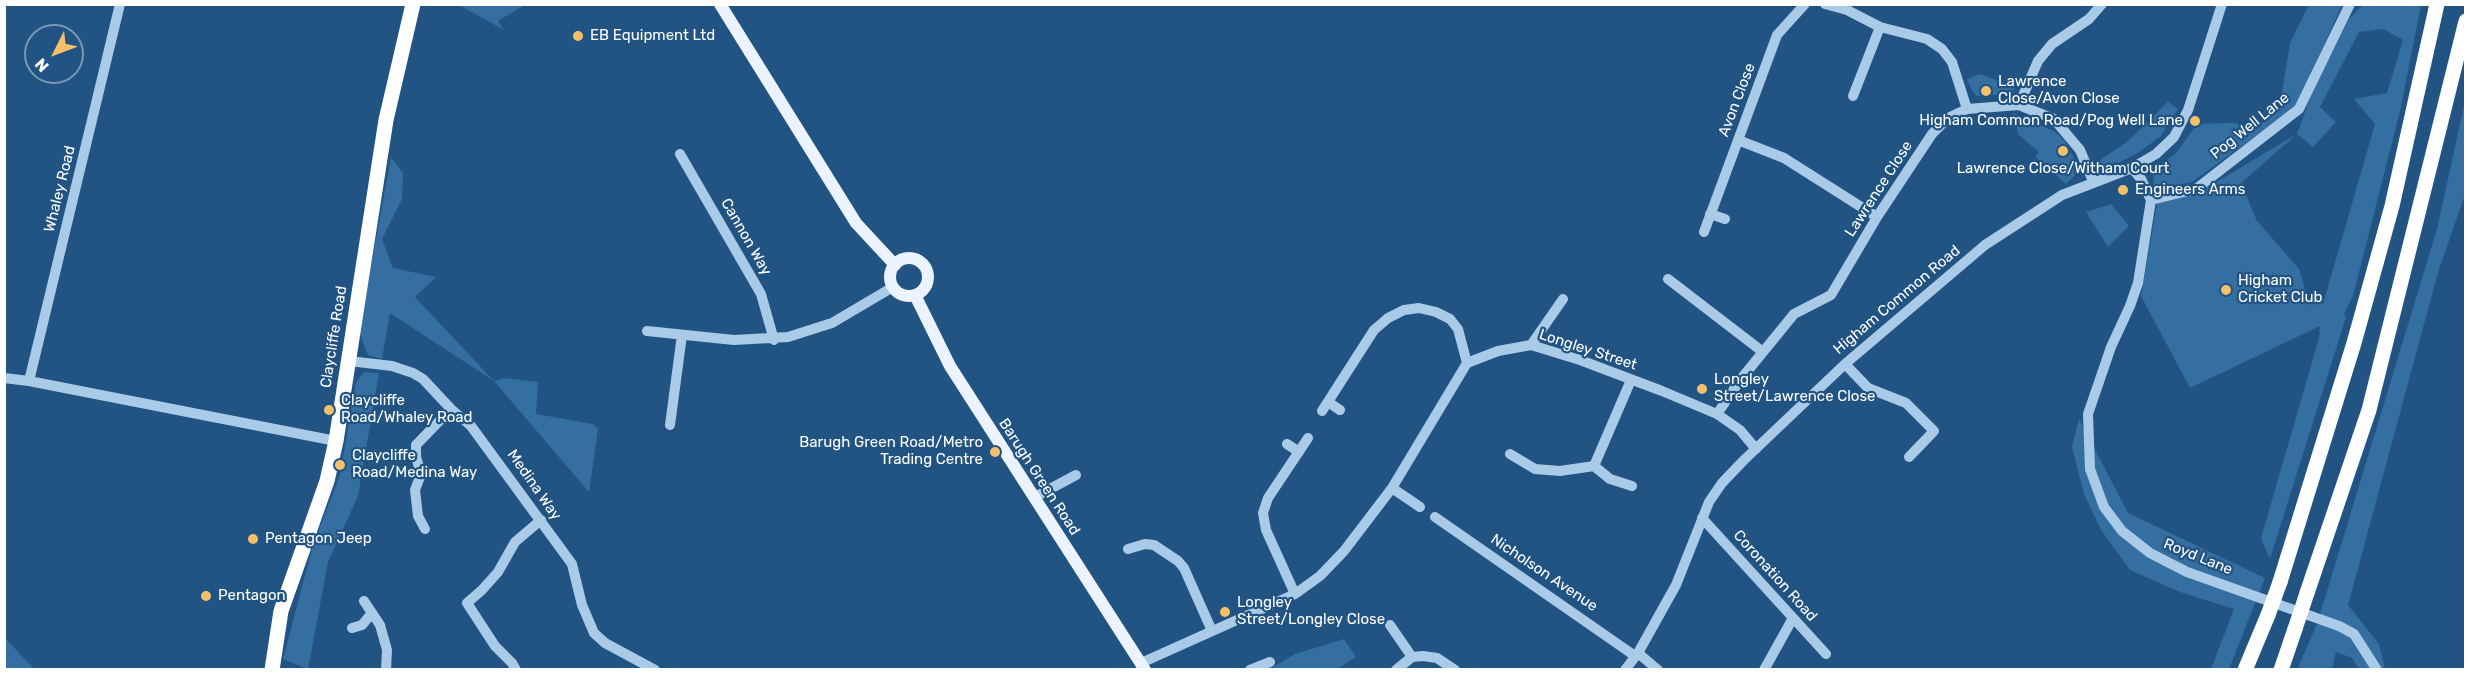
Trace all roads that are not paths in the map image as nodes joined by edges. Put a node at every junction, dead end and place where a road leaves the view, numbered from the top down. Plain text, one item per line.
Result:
1 (120, 4) edge
2 (412, 4) edge
3 (720, 4) edge
4 (1805, 4) edge
5 (1825, 4) edge
6 (2102, 4) edge
7 (2222, 4) edge
8 (2350, 4) edge
9 (2437, 4) edge
10 (2466, 21) edge
11 (1880, 27) junction
12 (1853, 96) dead end
13 (2019, 105) junction
14 (1967, 109) junction
15 (1738, 140) junction
16 (680, 154) dead end
17 (2132, 168) junction
18 (2093, 182) junction
19 (2151, 200) junction
20 (1710, 214) junction
21 (1877, 217) junction
22 (1725, 219) dead end
23 (1704, 232) dead end
24 (894, 265) junction
25 (1668, 279) dead end
26 (892, 287) junction
27 (915, 295) junction
28 (1563, 299) dead end
29 (647, 331) dead end
30 (682, 335) junction
31 (774, 340) junction
32 (1531, 345) junction
33 (1763, 352) junction
34 (349, 361) junction
35 (1467, 363) junction
36 (1845, 364) junction
37 (4, 378) edge
38 (1631, 380) junction
39 (29, 381) junction
40 (451, 409) junction
41 (1340, 410) dead end
42 (1717, 414) junction
43 (670, 425) dead end
44 (1308, 438) dead end
45 (336, 441) junction
46 (1287, 444) dead end
47 (1756, 449) junction
48 (1299, 452) junction
49 (1510, 454) dead end
50 (1909, 457) dead end
51 (1594, 466) junction
52 (1076, 475) dead end
53 (1632, 486) dead end
54 (1392, 488) junction
55 (1035, 497) junction
56 (1420, 507) dead end
57 (1435, 517) dead end
58 (1702, 518) junction
59 (541, 520) junction
60 (425, 529) dead end
61 (1128, 549) dead end
62 (1295, 594) junction
63 (364, 600) dead end
64 (372, 613) junction
65 (1793, 618) junction
66 (1390, 625) dead end
67 (352, 628) dead end
68 (1212, 631) junction
69 (1636, 654) junction
70 (1826, 654) dead end
71 (1412, 657) junction
72 (1270, 662) dead end
73 (640, 666) edge
74 (1143, 666) edge
75 (272, 669) edge
76 (386, 669) edge
77 (516, 669) edge
78 (655, 669) edge
79 (1250, 669) edge
80 (1396, 669) edge
81 (1455, 669) edge
82 (1625, 669) edge
83 (1658, 669) edge
84 (1764, 669) edge
85 (2245, 669) edge
86 (2281, 669) edge
87 (2377, 669) edge

1 - 39 street, Whaley Road
2 - 34 highway, Claycliffe Road
3 - 24 main road
4 - 15 street, Avon Close
5 - 11 street
6 - 13 street
7 - 17 street, Higham Common Road
8 - 19 street, Pog Well Lane
9 - 85 highway, bridge
10 - 86 highway, bridge
11 - 12 street
11 - 14 street
13 - 14 street, Lawrence Close
13 - 18 street, Lawrence Close
14 - 21 street, Lawrence Close
15 - 20 street, Avon Close
15 - 21 street
16 - 31 street, Cannon Way
17 - 18 street, Higham Common Road
17 - 19 street
18 - 36 street, Higham Common Road
19 - 87 street, Royd Lane
20 - 22 street
20 - 23 street, Avon Close
21 - 33 street, Lawrence Close
24 - 26 main road
24 - 27 main road
25 - 33 street
26 - 27 main road
26 - 31 street
27 - 55 main road, Barugh Green Road
28 - 32 street
29 - 30 street
30 - 31 street
30 - 43 street
32 - 35 street, Longley Street
32 - 38 street, Longley Street
33 - 42 street, Lawrence Close
34 - 40 street, Medina Way
34 - 45 highway, Claycliffe Road
35 - 41 street
35 - 54 street
36 - 47 street, Higham Common Road
36 - 50 street
37 - 39 street
38 - 42 street, Longley Street
38 - 51 street
39 - 45 street
40 - 59 street, Medina Way
40 - 60 street
42 - 47 street, Longley Street
44 - 48 street
45 - 75 highway, Claycliffe Road
46 - 48 street
47 - 58 street, Higham Common Road
48 - 62 street
49 - 51 street
51 - 53 street
52 - 55 street
54 - 56 street
54 - 62 street
55 - 74 main road, Barugh Green Road
57 - 69 street, Nicholson Avenue
58 - 65 street, Coronation Road
58 - 69 street, Higham Common Road
59 - 73 street, Medina Way
59 - 77 street
61 - 68 street
62 - 68 street
63 - 64 street
64 - 67 street
64 - 76 street
65 - 70 street, Coronation Road
65 - 84 street
66 - 71 street
68 - 74 street
69 - 82 street, Higham Common Road
69 - 83 street, Nicholson Avenue
71 - 80 street
71 - 81 street
72 - 79 street
73 - 78 street, Medina Way

